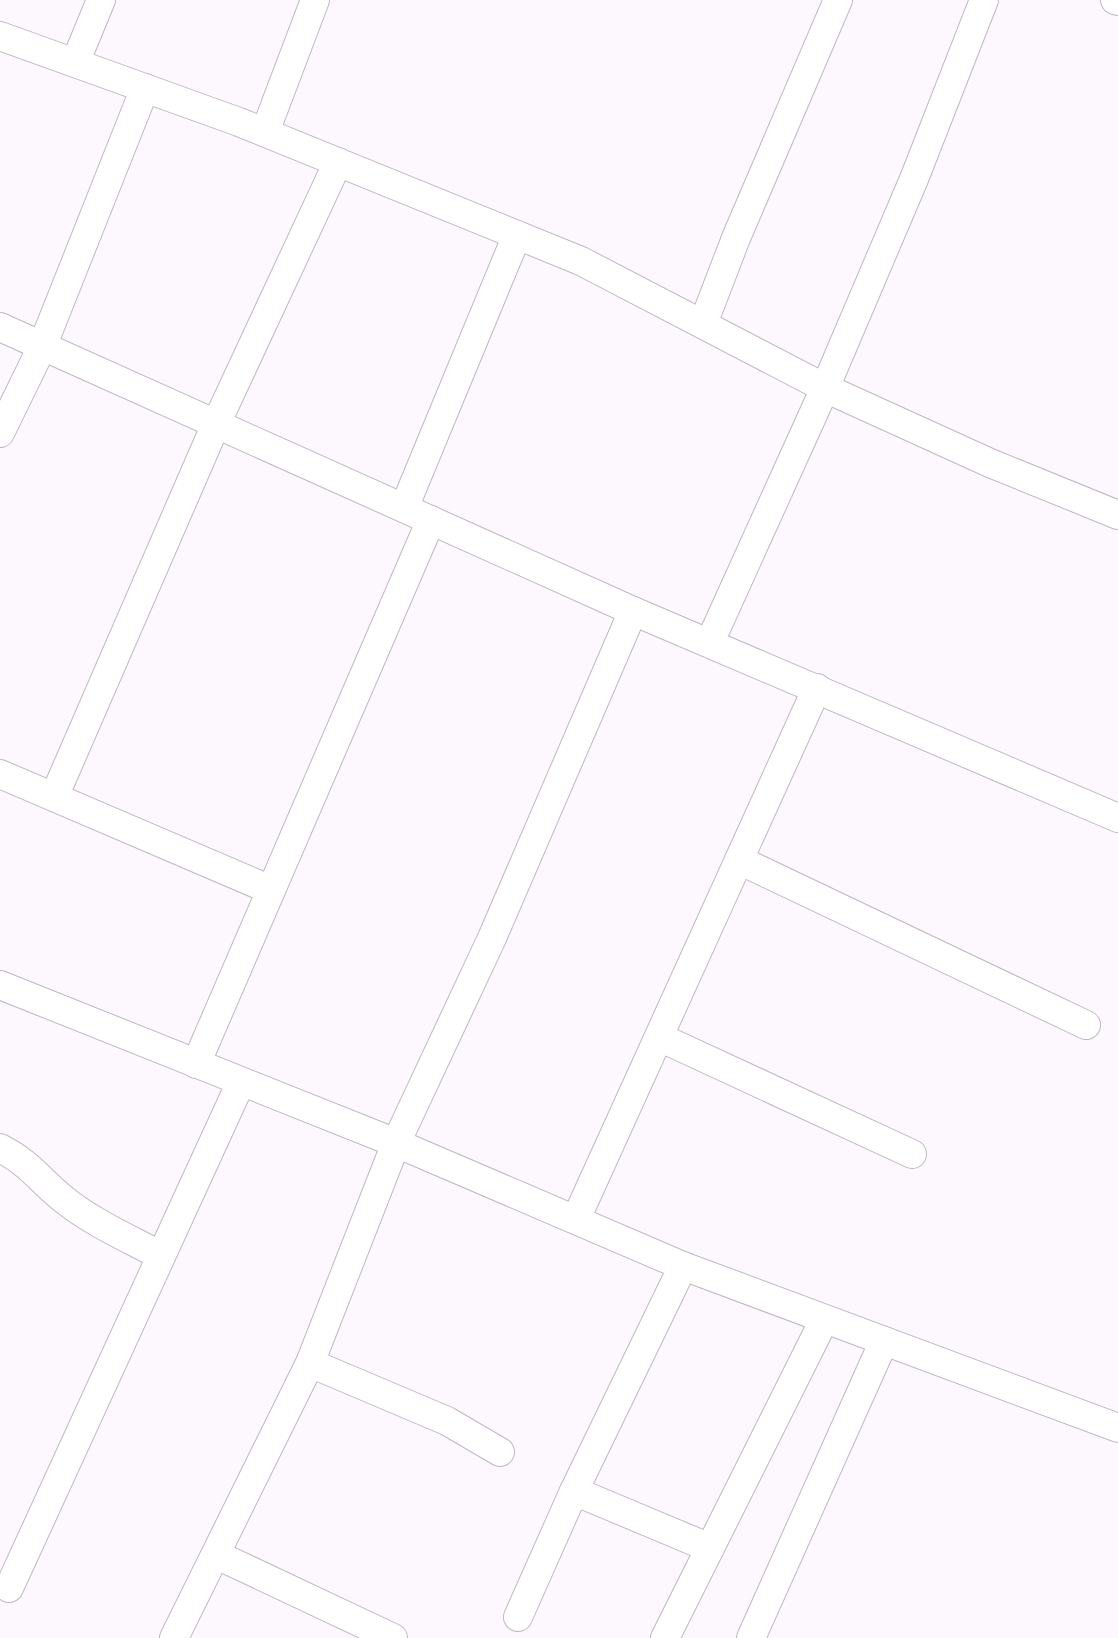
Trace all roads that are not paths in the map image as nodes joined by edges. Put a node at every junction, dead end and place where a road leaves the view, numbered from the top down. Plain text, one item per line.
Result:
1 (100, 0) edge
2 (315, 0) edge
3 (838, 0) edge
4 (984, 0) edge
5 (0, 36) edge
6 (75, 63) junction
7 (145, 88) junction
8 (265, 132) junction
9 (338, 162) junction
10 (517, 235) junction
11 (703, 324) junction
12 (0, 327) edge
13 (42, 347) junction
14 (825, 388) junction
15 (216, 424) junction
16 (0, 434) edge
17 (404, 508) junction
18 (1118, 515) edge
19 (431, 520) junction
20 (634, 611) junction
21 (710, 642) junction
22 (818, 688) junction
23 (0, 774) edge
24 (54, 797) junction
25 (1118, 818) edge
26 (740, 860) junction
27 (271, 890) junction
28 (0, 985) edge
29 (1086, 1025) dead end
30 (659, 1038) junction
31 (196, 1064) junction
32 (241, 1082) junction
33 (396, 1143) junction
34 (0, 1148) edge
35 (912, 1154) dead end
36 (576, 1219) junction
37 (161, 1256) junction
38 (684, 1266) junction
39 (824, 1320) junction
40 (884, 1340) junction
41 (310, 1363) junction
42 (1118, 1428) edge
43 (500, 1452) dead end
44 (574, 1491) junction
45 (710, 1548) junction
46 (217, 1554) junction
47 (9, 1588) dead end
48 (518, 1617) dead end
49 (174, 1638) edge
50 (393, 1638) edge
51 (664, 1638) edge
52 (752, 1638) edge

1 - 6 street
2 - 8 street
3 - 11 street
4 - 14 street
5 - 6 street
6 - 7 street
7 - 8 street
7 - 13 street
8 - 9 street
9 - 10 street
9 - 15 street
10 - 11 street
10 - 17 street
11 - 14 street
12 - 13 street
13 - 15 street
13 - 16 street
14 - 18 street
14 - 21 street
15 - 17 street
15 - 24 street
17 - 19 street
19 - 20 street
19 - 27 street
20 - 21 street
20 - 33 street
21 - 22 street
22 - 25 street
22 - 26 street
23 - 24 street
24 - 27 street
26 - 29 street
26 - 30 street
27 - 31 street
28 - 31 street
30 - 35 street
30 - 36 street
31 - 32 street
32 - 33 street
32 - 37 street
33 - 36 street
33 - 41 street
34 - 37 street
36 - 38 street
37 - 47 street
38 - 39 street
38 - 44 street
39 - 40 street
39 - 45 street
40 - 42 street
40 - 52 street
41 - 43 street
41 - 46 street
44 - 45 street
44 - 48 street
45 - 51 street
46 - 49 street
46 - 50 street

